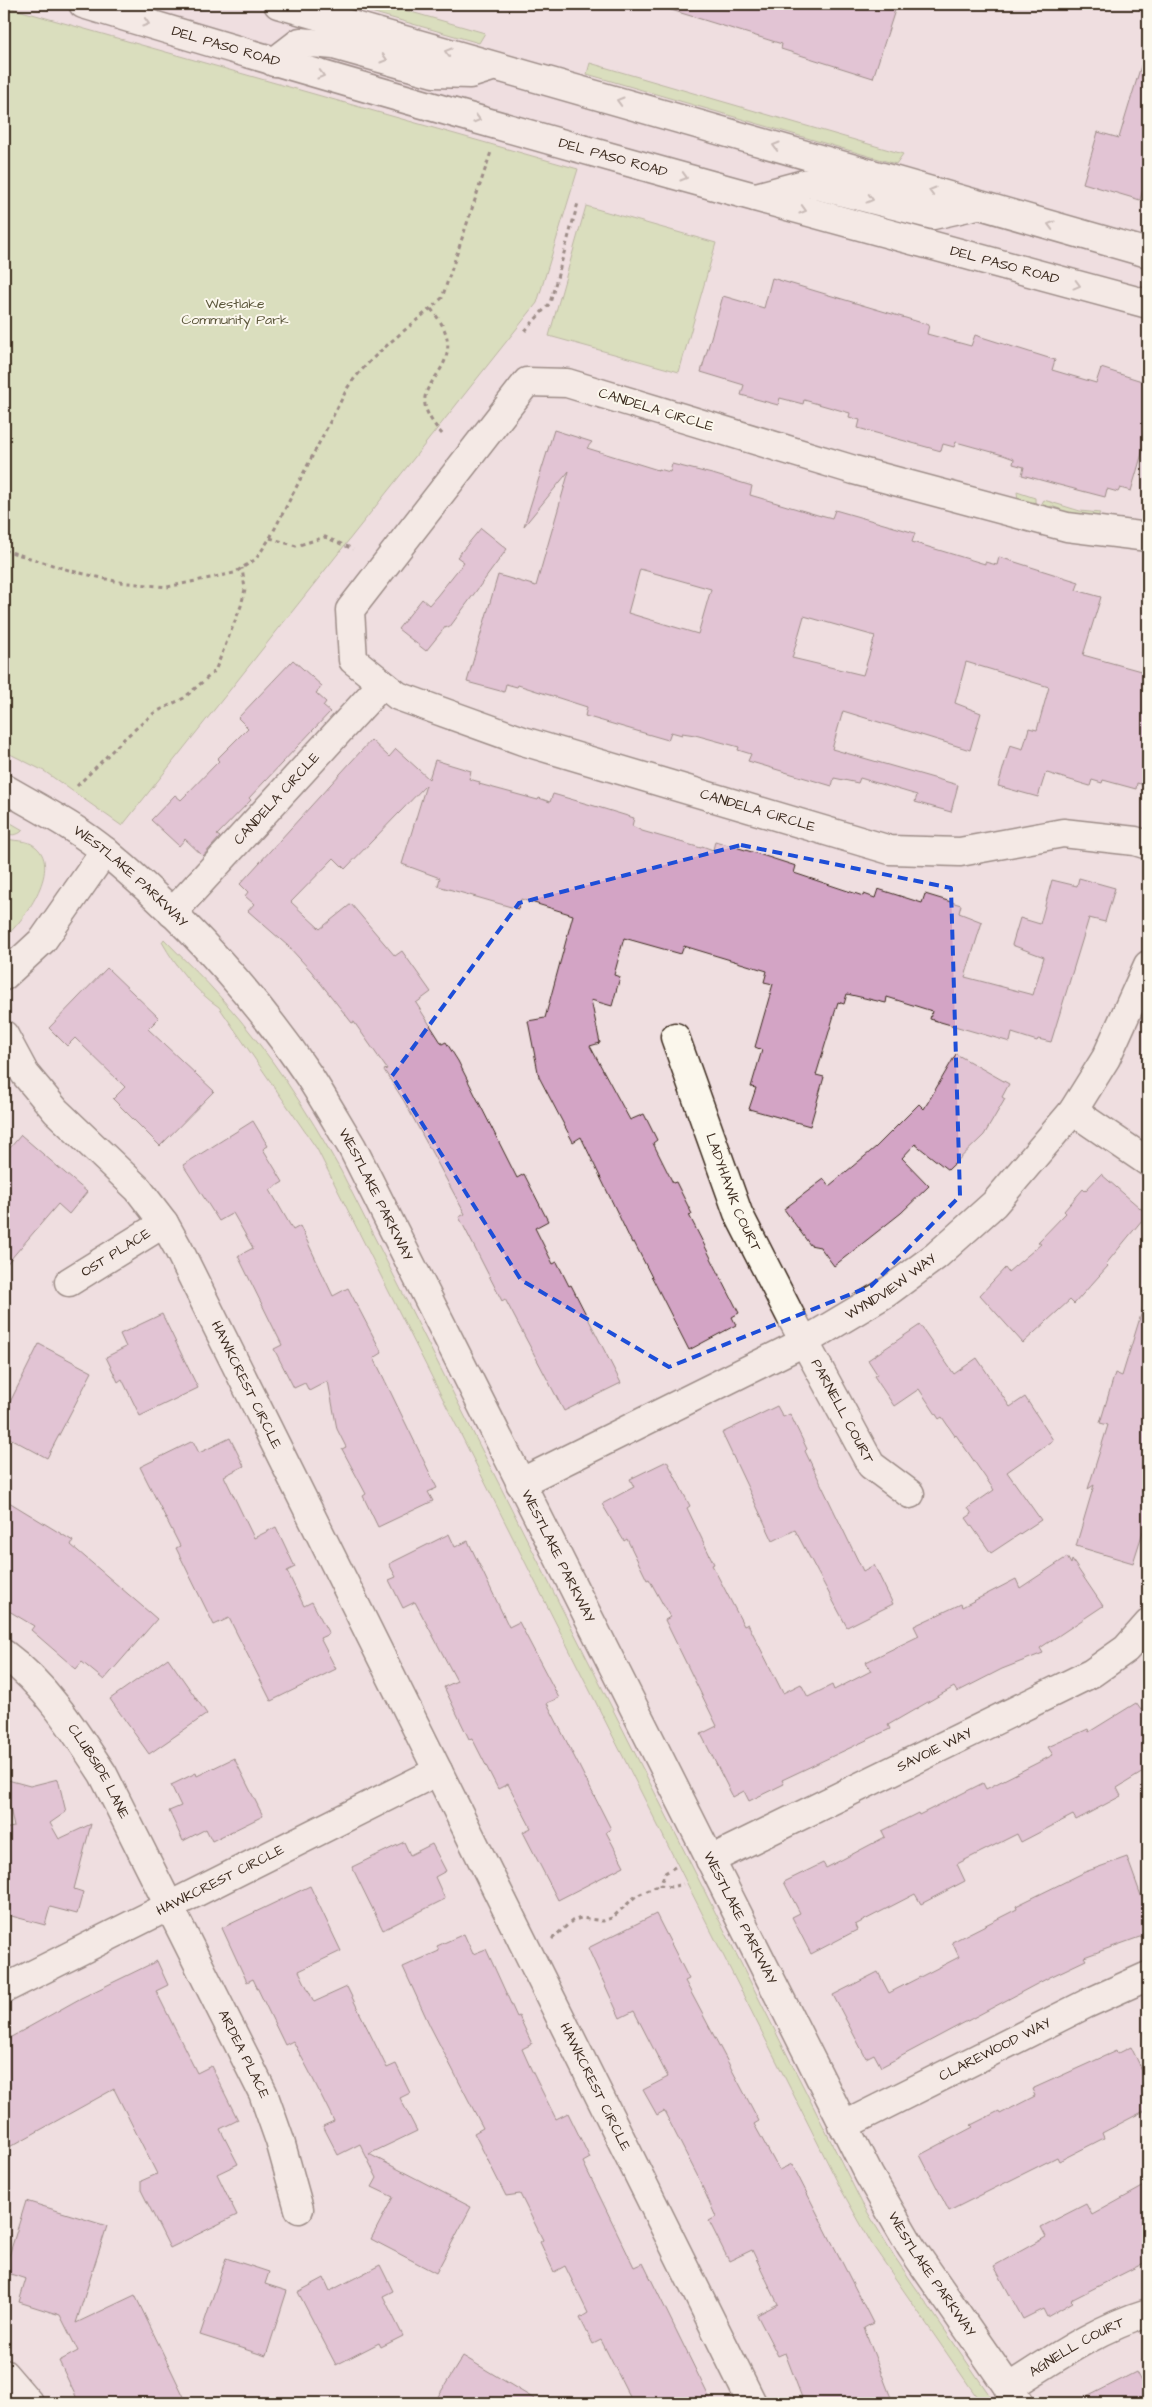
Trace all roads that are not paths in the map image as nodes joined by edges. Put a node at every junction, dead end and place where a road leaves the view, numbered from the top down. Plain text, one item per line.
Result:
1 (82, 4) edge
2 (278, 4) edge
3 (274, 62) junction
4 (495, 66) junction
5 (756, 197) junction
6 (979, 205) junction
7 (1115, 244) junction
8 (1148, 253) edge
9 (1148, 268) edge
10 (1148, 304) edge
11 (1148, 537) edge
12 (382, 684) junction
13 (4, 788) edge
14 (1148, 845) edge
15 (105, 851) junction
16 (172, 913) junction
17 (1148, 965) edge
18 (4, 976) edge
19 (4, 1035) edge
20 (675, 1037) dead end
21 (1073, 1111) junction
22 (1148, 1162) edge
23 (164, 1224) junction
24 (69, 1282) dead end
25 (804, 1342) junction
26 (520, 1483) junction
27 (910, 1494) dead end
28 (1148, 1624) edge
29 (4, 1654) edge
30 (438, 1771) junction
31 (710, 1860) junction
32 (169, 1906) junction
33 (1148, 1976) edge
34 (4, 1989) edge
35 (843, 2126) junction
36 (299, 2210) dead end
37 (1148, 2313) edge
38 (4, 2374) edge
39 (1014, 2396) edge
40 (29, 2403) edge
41 (752, 2403) edge

1 -> 3 street, DEL PASO ROAD
4 -> 2 street
3 -> 4 street
3 -> 5 street, DEL PASO ROAD
6 -> 4 street
5 -> 6 street
5 -> 10 street, DEL PASO ROAD
7 -> 6 street
7 - 8 street
7 - 9 street
11 - 12 street, CANDELA CIRCLE
12 - 14 street, CANDELA CIRCLE
12 - 16 street, CANDELA CIRCLE
13 - 15 street, WESTLAKE PARKWAY
15 - 16 street, WESTLAKE PARKWAY
15 - 18 street
16 - 26 street, WESTLAKE PARKWAY
17 - 21 street, WYNDVIEW WAY
19 - 23 street, HAWKCREST CIRCLE
20 - 25 street, LADYHAWK COURT
21 - 22 street
21 - 25 street, WYNDVIEW WAY
23 - 24 street, OST PLACE
23 - 30 street, HAWKCREST CIRCLE
25 - 26 street, WYNDVIEW WAY
25 - 27 street, PARNELL COURT
26 - 31 street, WESTLAKE PARKWAY
28 - 31 street, SAVOIE WAY
29 - 32 street, CLUBSIDE LANE
30 - 32 street, HAWKCREST CIRCLE
30 - 41 street, HAWKCREST CIRCLE
31 - 35 street, WESTLAKE PARKWAY
32 - 34 street, HAWKCREST CIRCLE
32 - 36 street, ARDEA PLACE
33 - 35 street, CLAREWOOD WAY
35 - 39 street, WESTLAKE PARKWAY
37 - 39 street, AGNELL COURT
38 - 40 street

